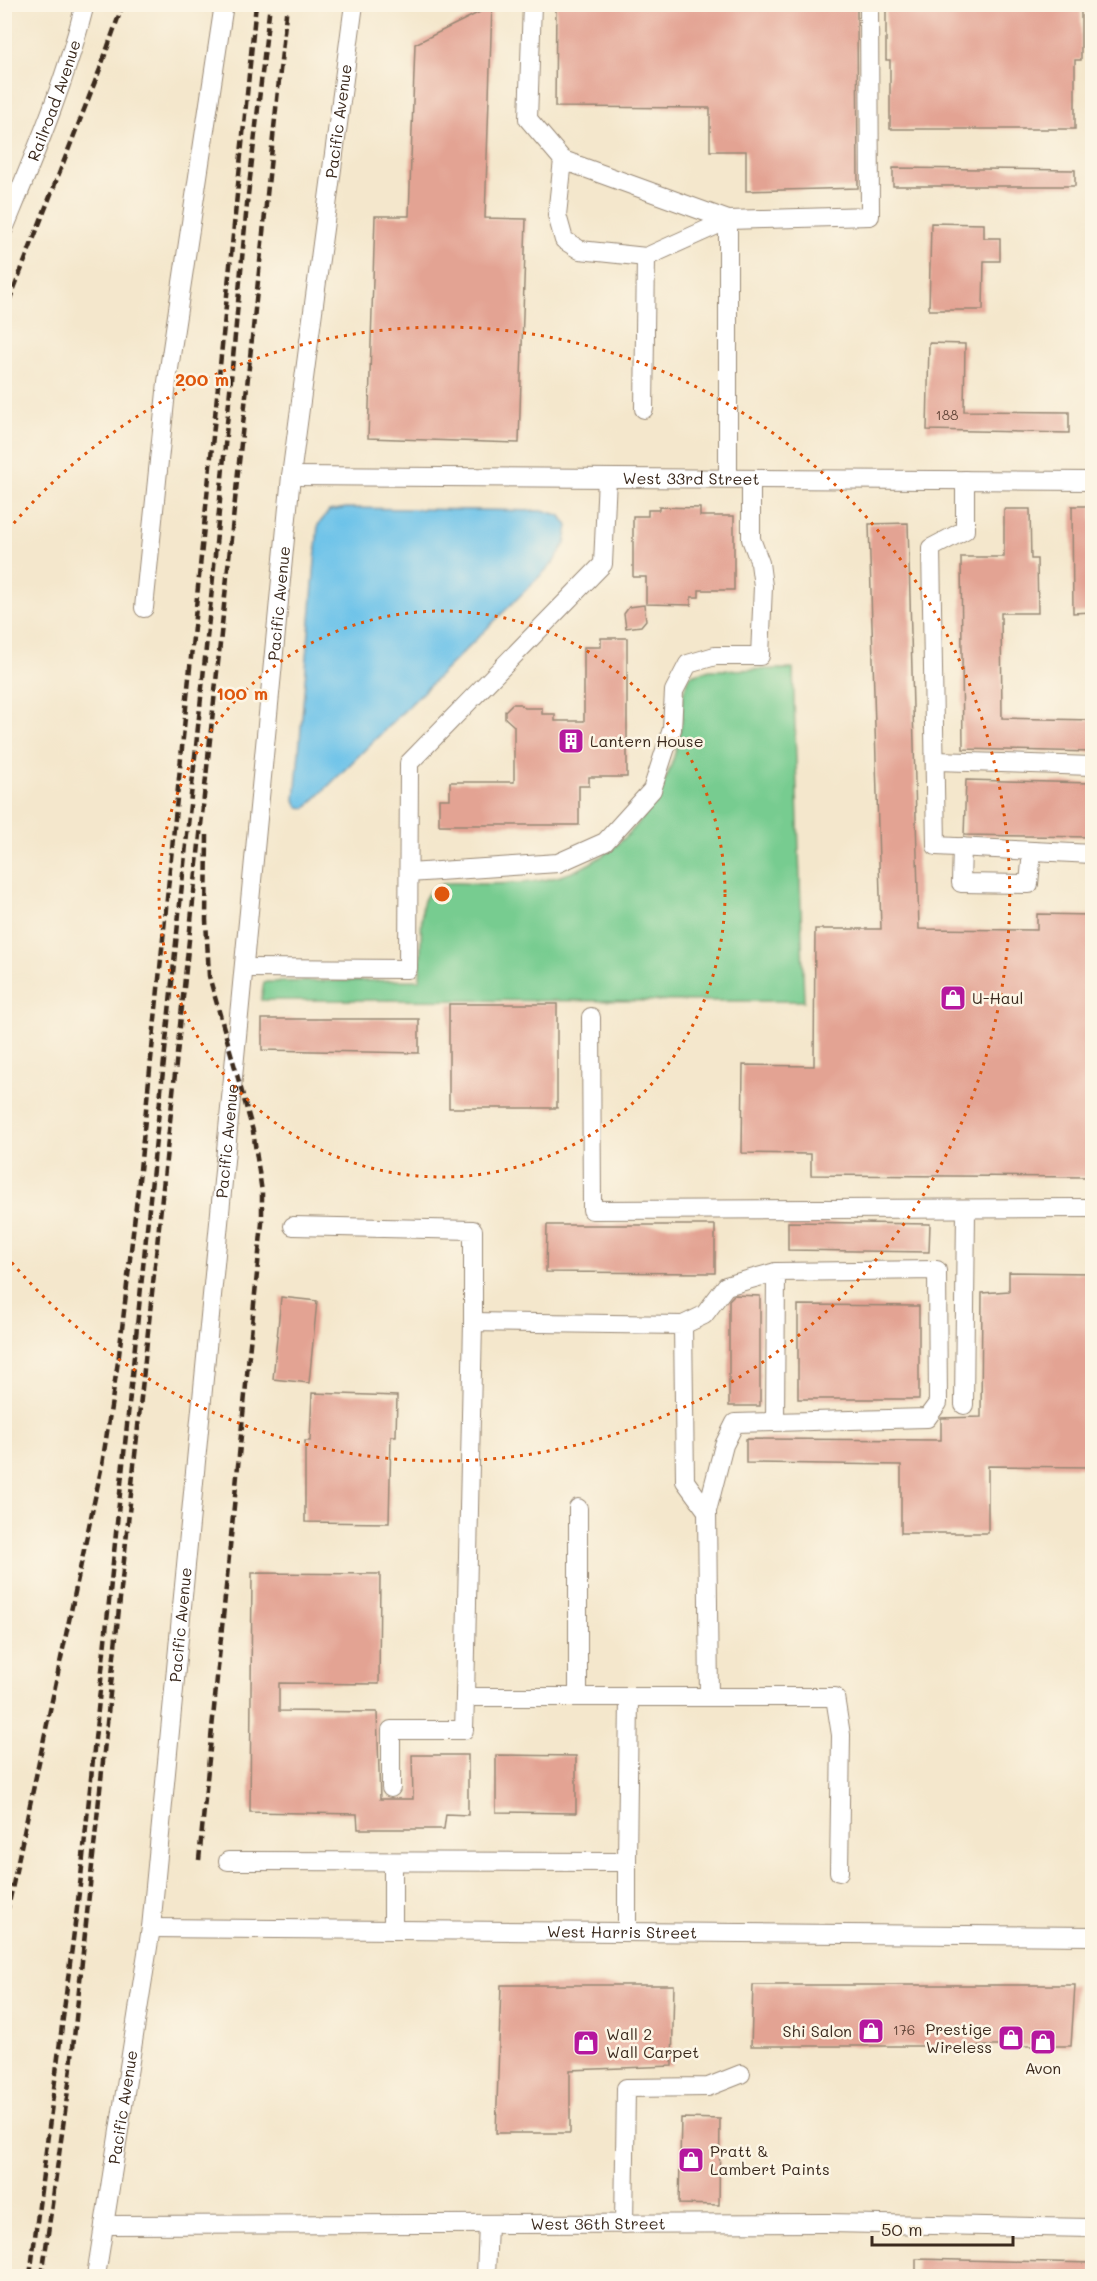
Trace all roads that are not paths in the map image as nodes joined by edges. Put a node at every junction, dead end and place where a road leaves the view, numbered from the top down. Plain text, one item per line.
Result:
1 (85, 4) edge
2 (224, 4) edge
3 (354, 4) edge
4 (532, 4) edge
5 (869, 4) edge
6 (563, 160) junction
7 (728, 220) junction
8 (4, 229) edge
9 (646, 257) junction
10 (644, 409) dead end
11 (291, 476) junction
12 (607, 478) junction
13 (728, 478) junction
14 (751, 479) junction
15 (965, 480) junction
16 (1092, 480) edge
17 (144, 608) dead end
18 (936, 761) junction
19 (1092, 766) edge
20 (962, 847) junction
21 (1032, 851) junction
22 (1092, 854) edge
23 (409, 873) junction
24 (244, 968) junction
25 (591, 1017) dead end
26 (1092, 1208) edge
27 (966, 1209) junction
28 (293, 1226) dead end
29 (776, 1272) junction
30 (473, 1322) junction
31 (683, 1325) junction
32 (964, 1405) dead end
33 (775, 1422) junction
34 (578, 1508) dead end
35 (707, 1511) junction
36 (465, 1697) junction
37 (578, 1697) junction
38 (629, 1697) junction
39 (709, 1697) junction
40 (391, 1788) dead end
41 (228, 1861) dead end
42 (393, 1862) junction
43 (627, 1862) junction
44 (839, 1872) dead end
45 (151, 1928) junction
46 (393, 1930) junction
47 (627, 1931) junction
48 (1092, 1936) edge
49 (741, 2074) dead end
50 (488, 2224) junction
51 (624, 2224) junction
52 (104, 2225) junction
53 (1092, 2228) edge
54 (96, 2277) edge
55 (486, 2277) edge

1 - 8 street, Railroad Avenue
2 - 17 street
3 - 11 street, Pacific Avenue
4 - 6 street
5 - 7 street
6 - 7 street
6 - 9 street
7 - 9 street
7 - 13 street
9 - 10 street
11 - 12 street, West 33rd Street
11 - 24 street, Pacific Avenue
12 - 13 street, West 33rd Street
12 - 23 street
13 - 14 street, West 33rd Street
14 - 15 street, West 33rd Street
14 - 23 street
15 - 16 street, West 33rd Street
15 - 18 street
18 - 19 street
18 - 20 street
20 - 21 street
20 - 21 street
21 - 22 street
23 - 24 street
24 - 45 street, Pacific Avenue
25 - 27 street
26 - 27 street
27 - 32 street
28 - 30 street
29 - 31 street
29 - 33 street
29 - 33 street
30 - 31 street
30 - 36 street
31 - 35 street
33 - 35 street
34 - 37 street
35 - 39 street
36 - 37 street
36 - 40 street
37 - 38 street
38 - 39 street
38 - 43 street
39 - 44 street
41 - 42 street
42 - 43 street
42 - 46 street
43 - 47 street
45 - 46 street, West Harris Street
45 - 52 street, Pacific Avenue
46 - 47 street, West Harris Street
47 - 48 street, West Harris Street
49 - 51 street
50 - 51 street, West 36th Street
50 - 52 street, West 36th Street
50 - 55 street
51 - 53 street, West 36th Street
52 - 54 street, Pacific Avenue

